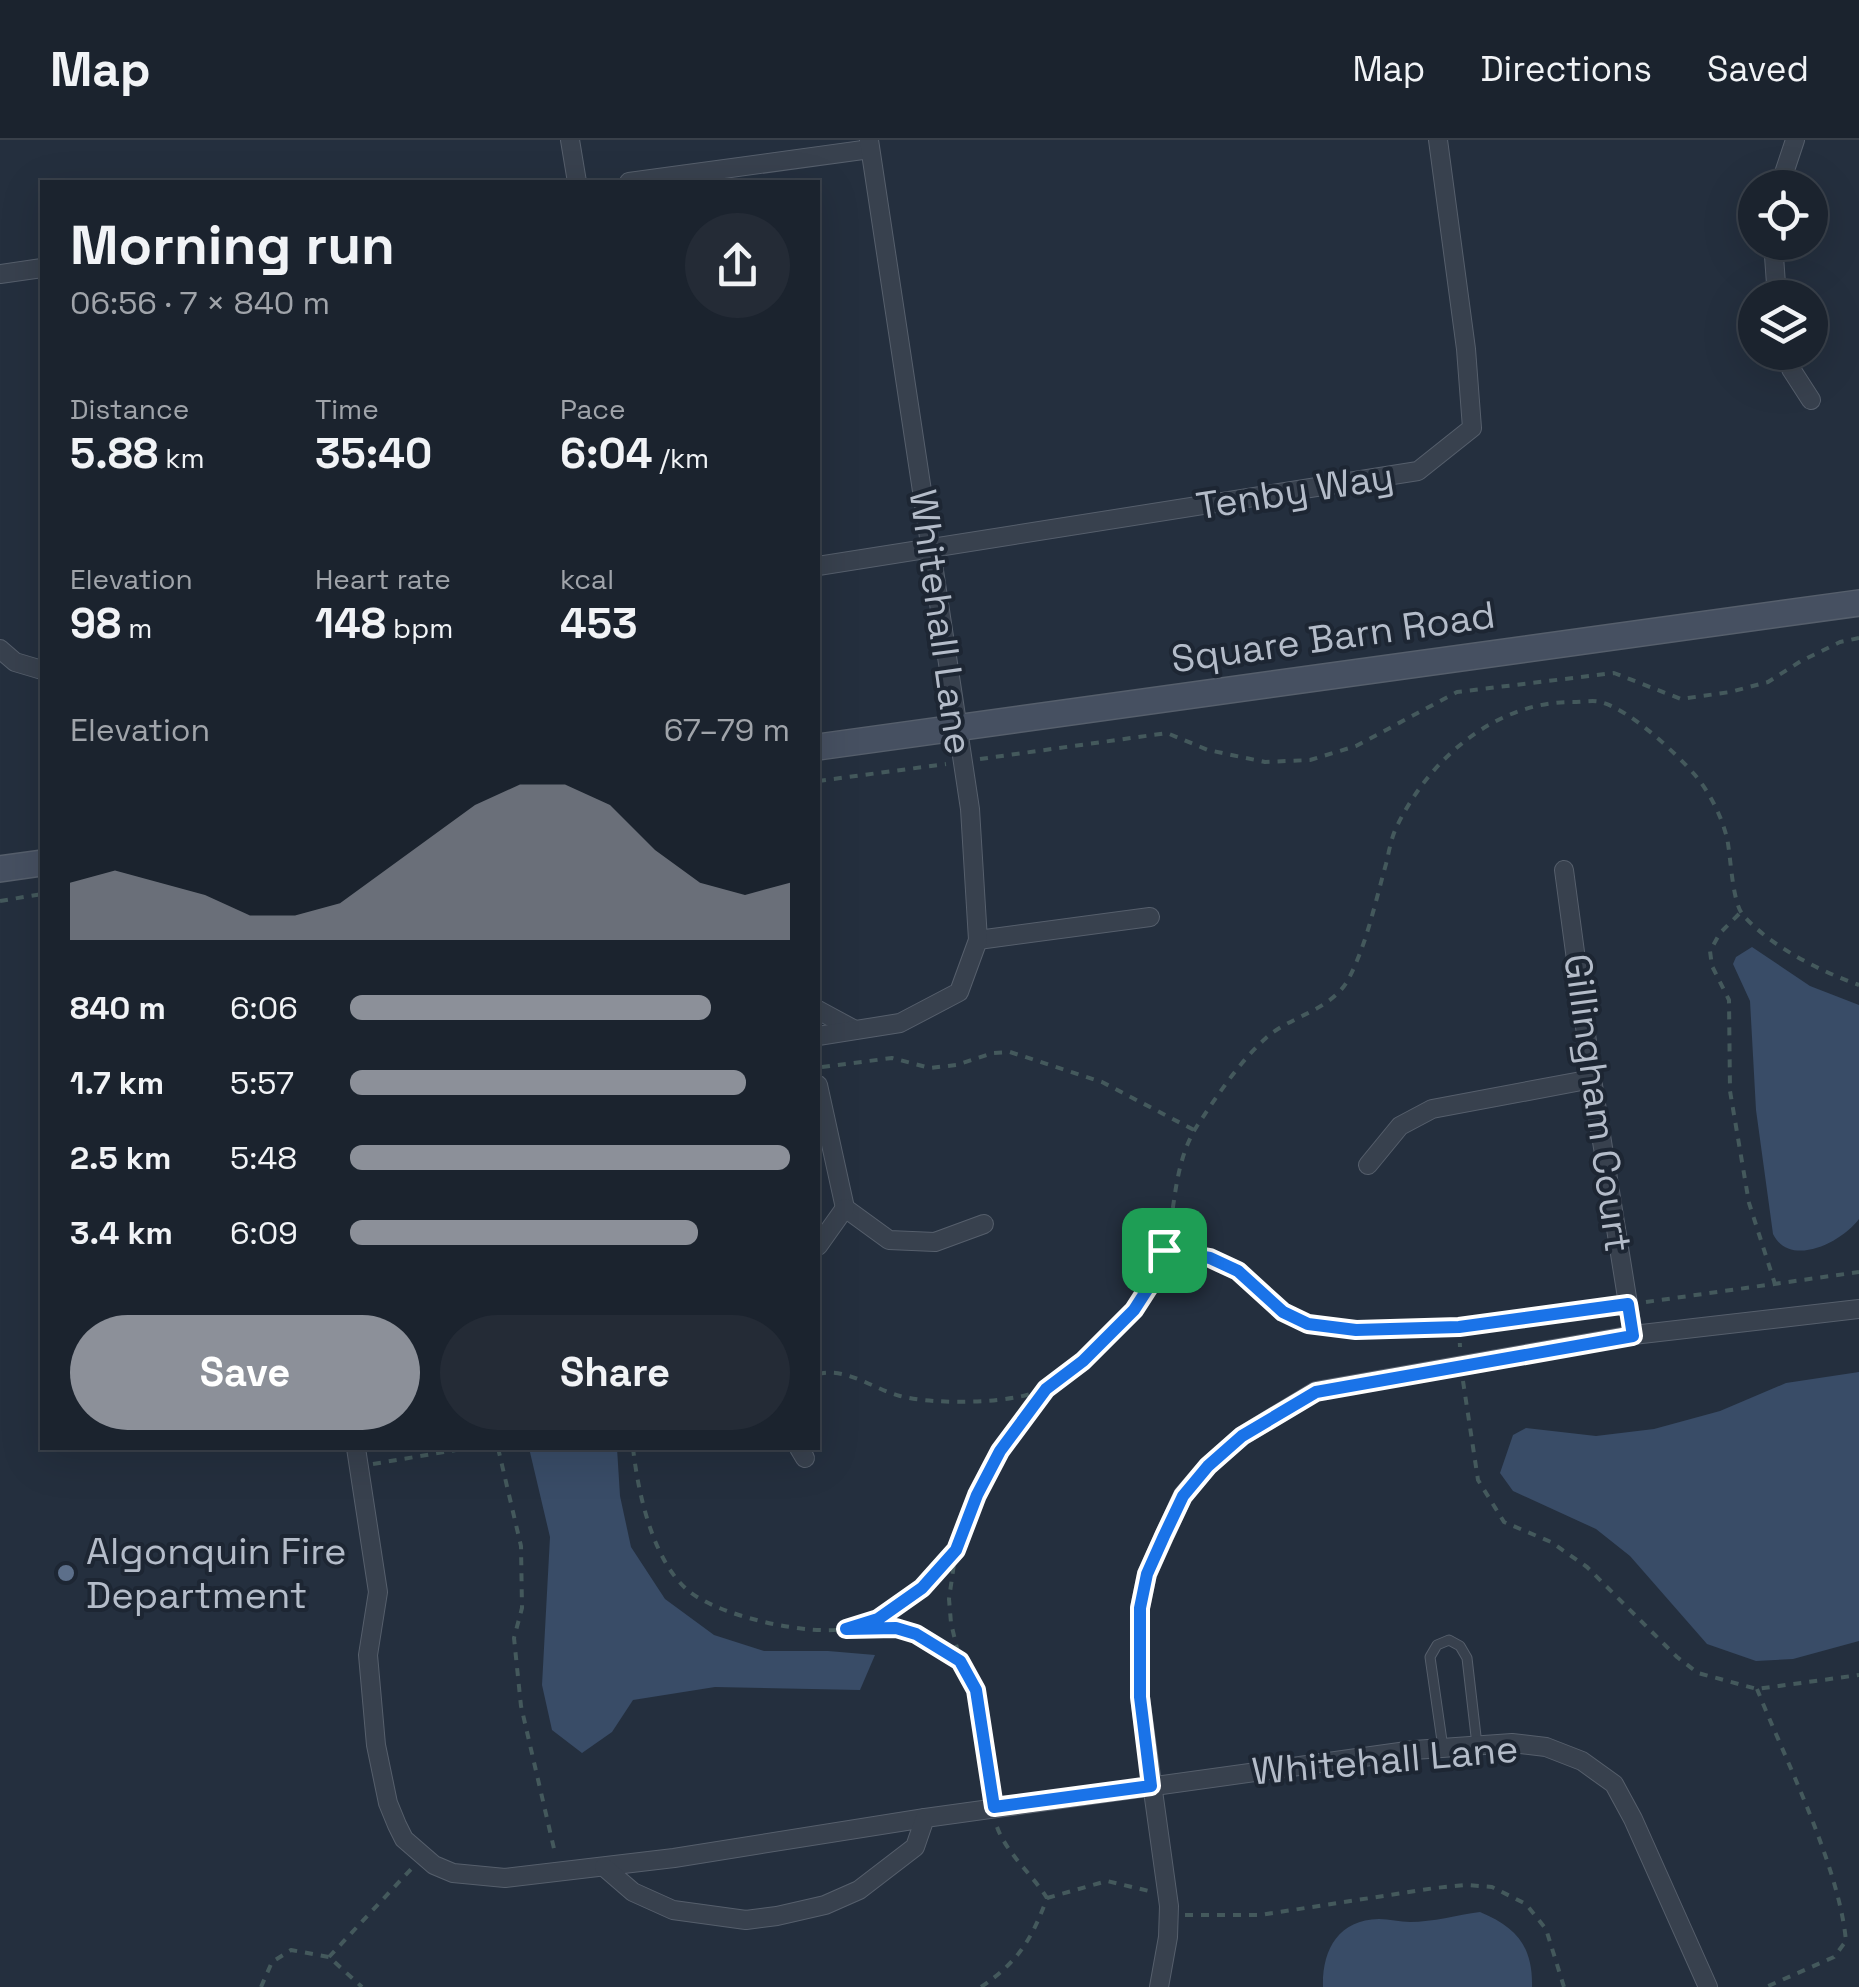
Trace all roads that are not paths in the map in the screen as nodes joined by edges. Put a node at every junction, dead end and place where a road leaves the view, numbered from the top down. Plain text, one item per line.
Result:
1 (570, 140) edge
2 (1438, 140) edge
3 (1794, 140) edge
4 (870, 144) edge
5 (1785, 170) edge
6 (577, 180) edge
7 (642, 180) edge
8 (40, 268) edge
9 (0, 274) edge
10 (1794, 370) edge
11 (1811, 400) dead end
12 (931, 550) junction
13 (820, 566) edge
14 (1859, 603) edge
15 (0, 648) edge
16 (40, 669) edge
17 (956, 727) junction
18 (820, 747) edge
19 (40, 863) edge
20 (0, 869) edge
21 (1564, 870) dead end
22 (1150, 917) dead end
23 (978, 940) junction
24 (820, 1011) edge
25 (855, 1030) junction
26 (820, 1036) edge
27 (1592, 1079) junction
28 (820, 1094) edge
29 (1368, 1165) dead end
30 (845, 1208) junction
31 (984, 1224) dead end
32 (820, 1243) edge
33 (1859, 1309) edge
34 (1633, 1336) junction
35 (357, 1457) edge
36 (1477, 1745) junction
37 (1443, 1748) junction
38 (1151, 1786) junction
39 (926, 1818) junction
40 (604, 1867) junction
41 (1159, 1987) edge
42 (1708, 1987) edge

1 - 6 street
2 - 12 street, Tenby Way
3 - 5 street
4 - 7 street
4 - 12 street, Whitehall Lane
8 - 9 street
10 - 11 street
12 - 13 street, Tenby Way
12 - 17 street, Whitehall Lane
14 - 17 street, Square Barn Road
15 - 16 street
17 - 18 street, Square Barn Road
17 - 23 street, Whitehall Lane
19 - 20 street
21 - 27 street, Gillingham Court
22 - 23 street
23 - 25 street, Whitehall Lane
24 - 25 street
25 - 26 street, Whitehall Lane
27 - 29 street
27 - 34 street, Gillingham Court
28 - 30 street
30 - 31 street
30 - 32 street
33 - 34 street
34 - 38 street
35 - 40 street, Whitehall Lane
36 - 37 street, Whitehall Lane
36 - 37 lane
36 - 42 street, Whitehall Lane
37 - 38 street, Whitehall Lane
38 - 39 street, Whitehall Lane
38 - 41 street
39 - 40 street, Whitehall Lane
39 - 40 street

